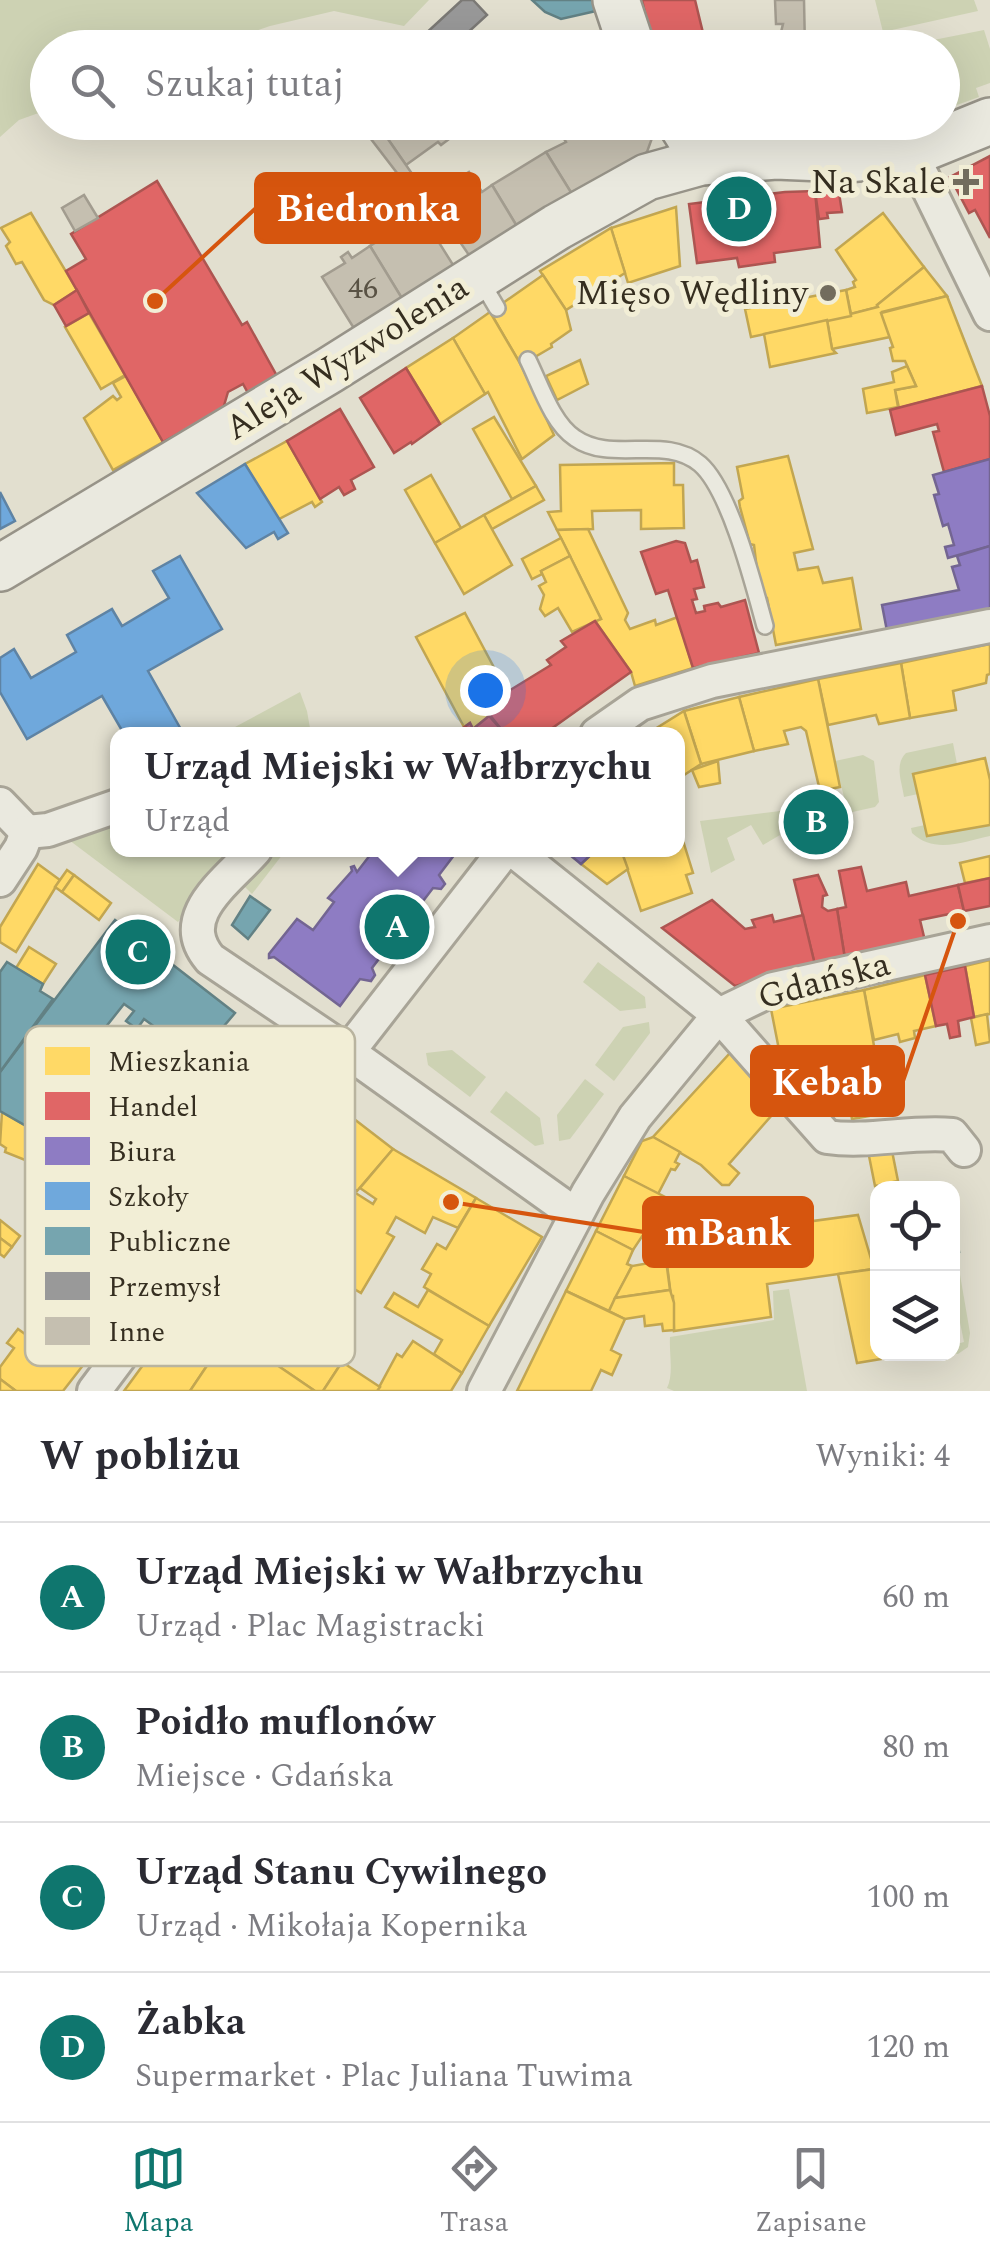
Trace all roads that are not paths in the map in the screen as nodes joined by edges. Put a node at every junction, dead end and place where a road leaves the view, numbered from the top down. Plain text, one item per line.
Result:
1 (616, 0) edge
2 (626, 30) edge
3 (990, 121) edge
4 (960, 133) edge
5 (692, 140) edge
6 (943, 140) edge
7 (911, 153) junction
8 (701, 162) junction
9 (990, 314) edge
10 (528, 360) dead end
11 (0, 568) edge
12 (765, 626) dead end
13 (990, 626) edge
14 (606, 727) edge
15 (0, 804) edge
16 (110, 808) edge
17 (27, 832) junction
18 (249, 857) edge
19 (503, 857) edge
20 (518, 857) edge
21 (0, 880) edge
22 (990, 941) edge
23 (719, 1015) junction
24 (309, 1026) edge
25 (355, 1043) edge
26 (355, 1057) edge
27 (964, 1150) dead end
28 (576, 1216) junction
29 (113, 1366) edge
30 (94, 1391) edge
31 (484, 1391) edge

1 - 2 street
3 - 4 street, Aleja Wyzwolenia
5 - 8 street
6 - 7 street, Aleja Wyzwolenia
7 - 8 street, Aleja Wyzwolenia
7 - 9 street
8 - 11 street, Aleja Wyzwolenia
10 - 12 lane
13 - 14 street
15 - 17 street
16 - 17 street
17 - 21 street
18 - 24 street
19 - 25 street
20 - 23 street
22 - 23 street, Gdańska
23 - 27 street
23 - 28 street
26 - 28 street
28 - 31 street
29 - 30 street

